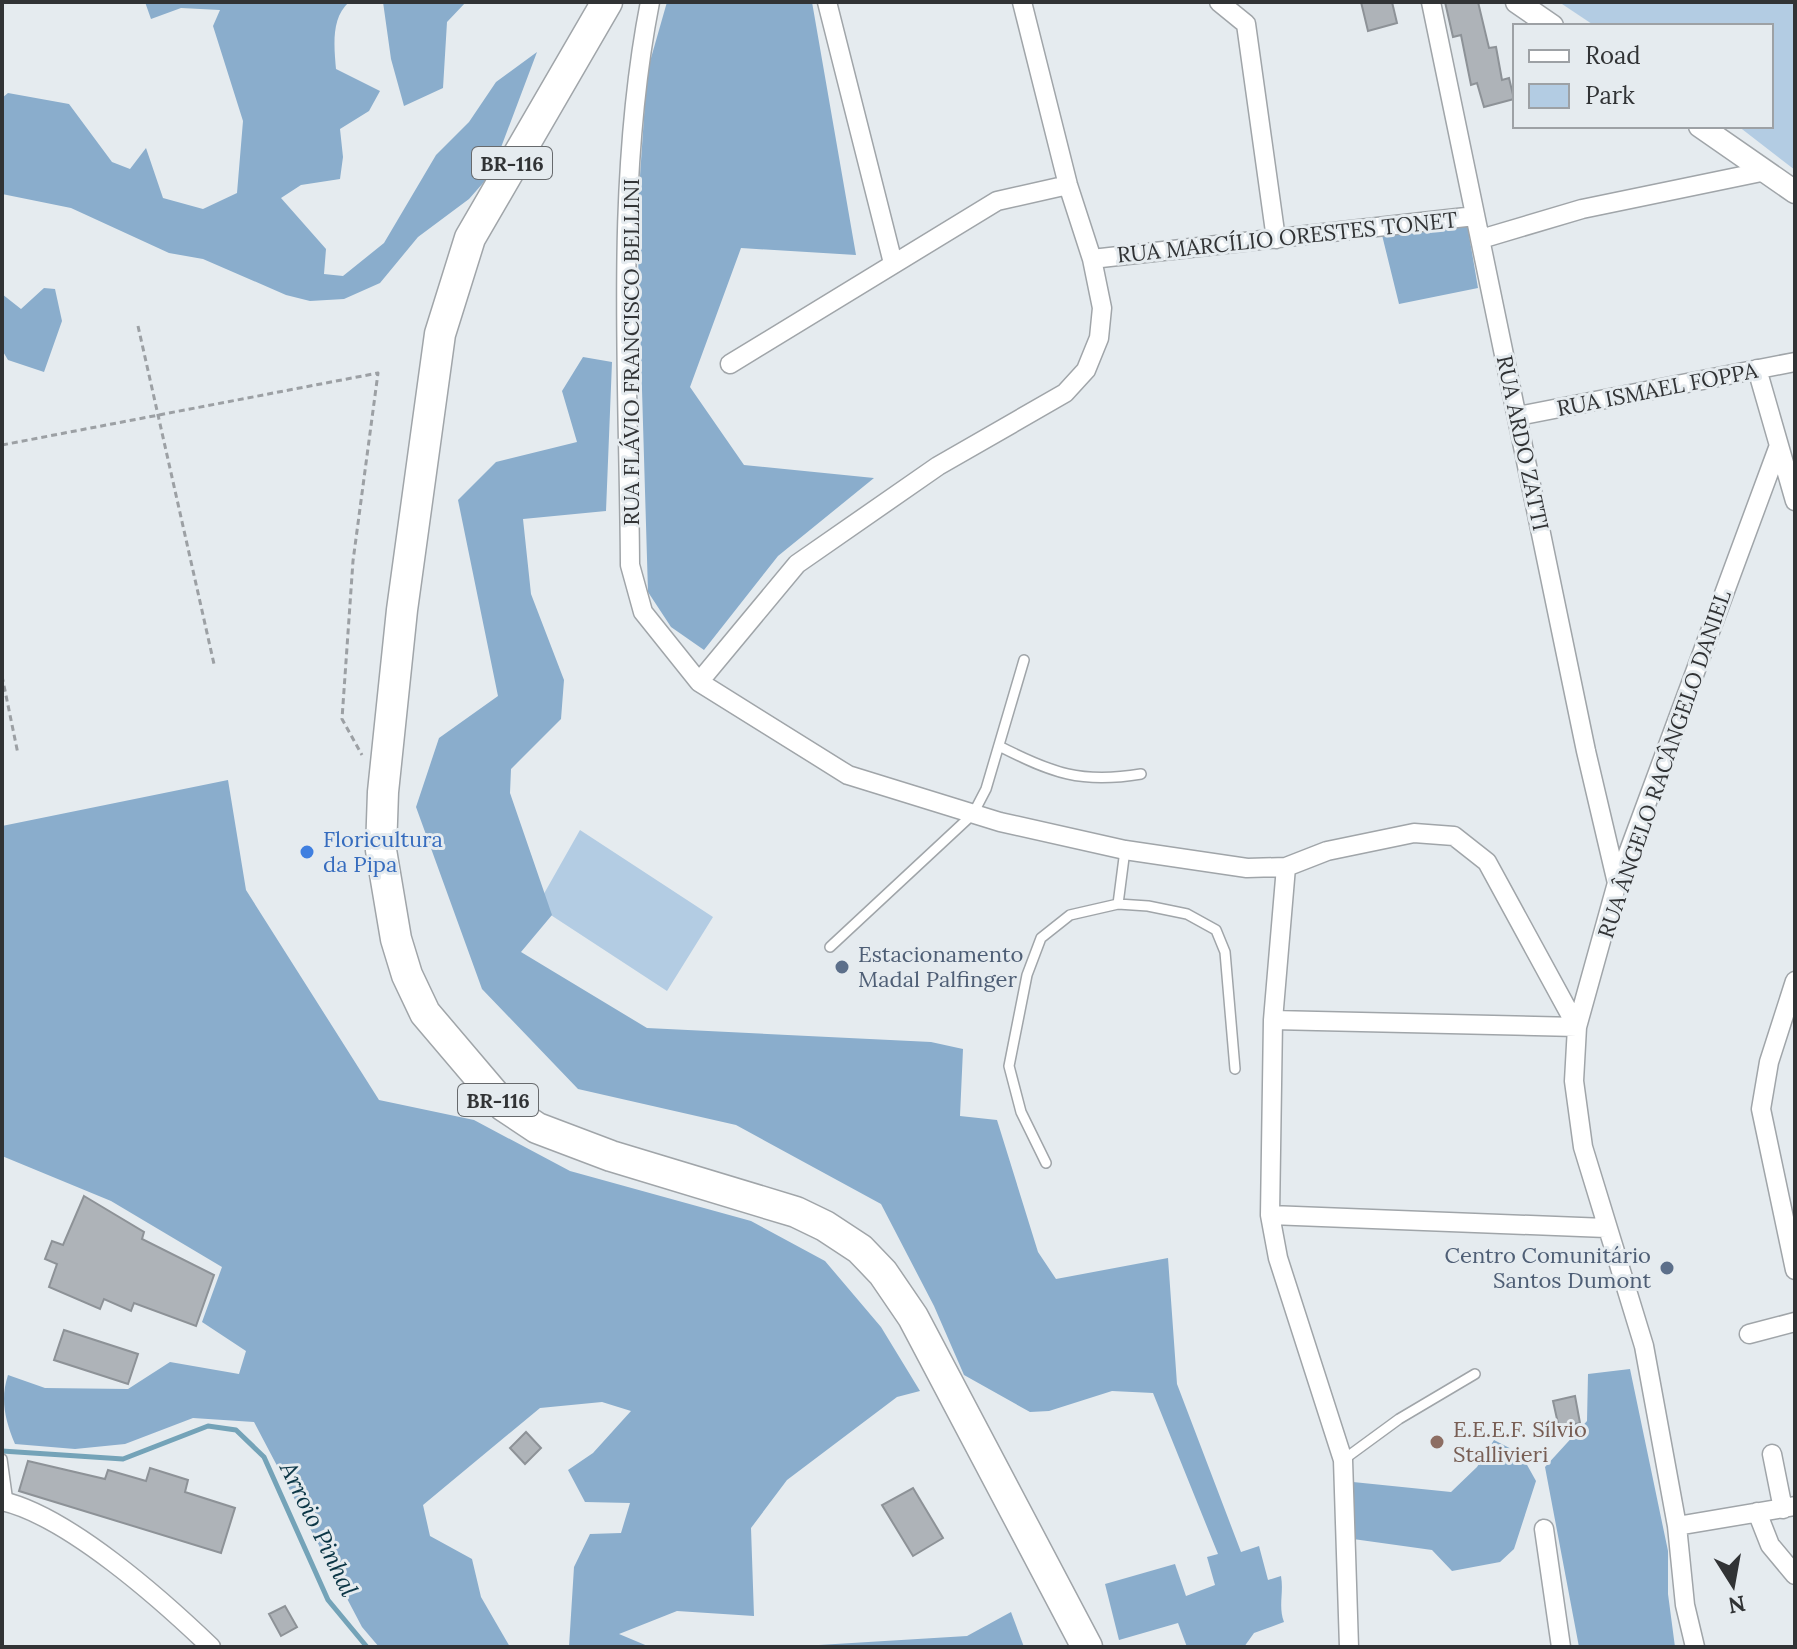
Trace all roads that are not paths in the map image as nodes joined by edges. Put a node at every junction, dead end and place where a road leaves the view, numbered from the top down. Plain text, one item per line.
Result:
1 (592, 2) edge
2 (607, 2) edge
3 (650, 2) edge
4 (827, 2) edge
5 (1022, 2) edge
6 (1219, 2) edge
7 (1431, 2) edge
8 (1517, 2) edge
9 (1549, 24) edge
10 (583, 49) junction
11 (1703, 128) edge
12 (1766, 171) junction
13 (1068, 185) junction
14 (1795, 192) edge
15 (1475, 216) junction
16 (1276, 239) junction
17 (1481, 239) junction
18 (1092, 259) junction
19 (893, 263) junction
20 (1795, 362) edge
21 (730, 364) dead end
22 (1757, 369) junction
23 (1518, 416) junction
24 (1778, 448) junction
25 (1795, 501) edge
26 (1024, 660) dead end
27 (699, 682) junction
28 (999, 746) junction
29 (1141, 774) dead end
30 (973, 814) junction
31 (1125, 850) junction
32 (1286, 867) junction
33 (1617, 883) junction
34 (1118, 904) junction
35 (830, 947) dead end
36 (1795, 981) edge
37 (1273, 1020) junction
38 (1577, 1027) junction
39 (1235, 1069) dead end
40 (1046, 1163) dead end
41 (1270, 1215) junction
42 (1606, 1228) junction
43 (1795, 1270) edge
44 (1795, 1322) edge
45 (1749, 1334) dead end
46 (1475, 1374) dead end
47 (1772, 1454) dead end
48 (2, 1459) edge
49 (1343, 1460) junction
50 (5, 1502) edge
51 (1789, 1508) edge
52 (1757, 1512) junction
53 (1677, 1526) junction
54 (1544, 1529) dead end
55 (1795, 1575) edge
56 (211, 1647) edge
57 (1087, 1647) edge
58 (1349, 1647) edge
59 (1561, 1647) edge
60 (1695, 1647) edge

1 - 10 main road, BR-116
2 - 10 main road, BR-116
3 - 27 street, RUA FLÁVIO FRANCISCO BELLINI
4 - 19 street
5 - 13 street
6 - 16 street
7 - 15 street, RUA ARDO ZATTI
8 - 9 street
10 - 57 main road, BR-116
11 - 12 street
12 - 14 street
12 - 17 street
13 - 18 street
13 - 19 street
15 - 16 street, RUA MARCÍLIO ORESTES TONET
15 - 17 street, RUA ARDO ZATTI
16 - 18 street, RUA MARCÍLIO ORESTES TONET
17 - 23 street, RUA ARDO ZATTI
18 - 27 street, RUA MARCÍLIO ORESTES TONET
19 - 21 street
20 - 22 street, RUA ISMAEL FOPPA
22 - 23 street, RUA ISMAEL FOPPA
22 - 24 street
23 - 33 street, RUA ARDO ZATTI
24 - 25 street
24 - 33 street, RUA ÂNGELO RACÂNGELO DANIEL
26 - 28 lane
27 - 30 street, RUA FLÁVIO FRANCISCO BELLINI
28 - 29 lane
28 - 30 lane
30 - 31 street, RUA FLÁVIO FRANCISCO BELLINI
30 - 35 lane
31 - 32 street, RUA FLÁVIO FRANCISCO BELLINI
31 - 34 lane
32 - 37 street
32 - 38 street
33 - 38 street, RUA ÂNGELO RACÂNGELO DANIEL
34 - 39 lane
34 - 40 lane
36 - 43 street
37 - 38 street
37 - 41 street
38 - 42 street, RUA ÂNGELO RACÂNGELO DANIEL
41 - 42 street
41 - 49 street
42 - 53 street, RUA ÂNGELO RACÂNGELO DANIEL
44 - 45 street
46 - 49 lane
47 - 51 street
48 - 50 lane
49 - 58 street
50 - 56 street
51 - 52 street
52 - 53 street
52 - 55 street
53 - 60 street, RUA ÂNGELO RACÂNGELO DANIEL
54 - 59 street

